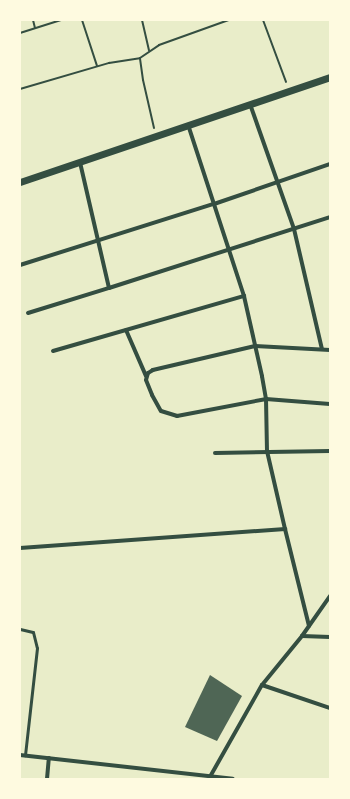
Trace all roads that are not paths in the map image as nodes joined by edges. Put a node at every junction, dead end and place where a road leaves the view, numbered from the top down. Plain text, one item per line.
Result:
1 (330, 77) edge
2 (250, 104) junction
3 (188, 125) junction
4 (80, 162) junction
5 (330, 164) edge
6 (20, 182) edge
7 (278, 182) junction
8 (214, 204) junction
9 (330, 217) edge
10 (294, 229) junction
11 (98, 241) junction
12 (228, 249) junction
13 (20, 265) edge
14 (109, 288) junction
15 (244, 296) junction
16 (28, 313) dead end
17 (126, 330) junction
18 (255, 346) junction
19 (322, 349) junction
20 (330, 350) edge
21 (53, 351) dead end
22 (146, 376) junction
23 (266, 399) junction
24 (330, 404) edge
25 (267, 450) junction
26 (330, 450) edge
27 (215, 453) dead end
28 (284, 529) junction
29 (20, 548) edge
30 (330, 596) edge
31 (309, 626) junction
32 (20, 629) edge
33 (302, 636) junction
34 (330, 637) edge
35 (262, 685) junction
36 (330, 708) edge
37 (22, 755) edge
38 (49, 758) junction
39 (211, 775) junction
40 (225, 778) edge
41 (47, 779) edge
42 (233, 779) edge

1 - 2 street
2 - 3 street
2 - 7 street
3 - 4 street
3 - 8 street
4 - 6 street
4 - 11 street
5 - 7 street
7 - 8 street
7 - 10 street
8 - 11 street
8 - 12 street
9 - 10 street
10 - 12 street
10 - 19 street
11 - 13 street
11 - 14 street
12 - 14 street
12 - 15 street
14 - 16 street
15 - 17 street
15 - 18 street
17 - 21 street
17 - 22 street
18 - 19 street
18 - 22 street
18 - 23 street
19 - 20 street
22 - 23 street
23 - 24 street
23 - 25 street
25 - 26 street
25 - 27 street
25 - 28 street
28 - 29 street
28 - 31 street
30 - 31 street
31 - 33 street
32 - 37 lane
33 - 34 street
33 - 35 street
35 - 36 street
35 - 39 street
37 - 38 street
38 - 39 street
38 - 41 street
39 - 40 street
40 - 42 street

